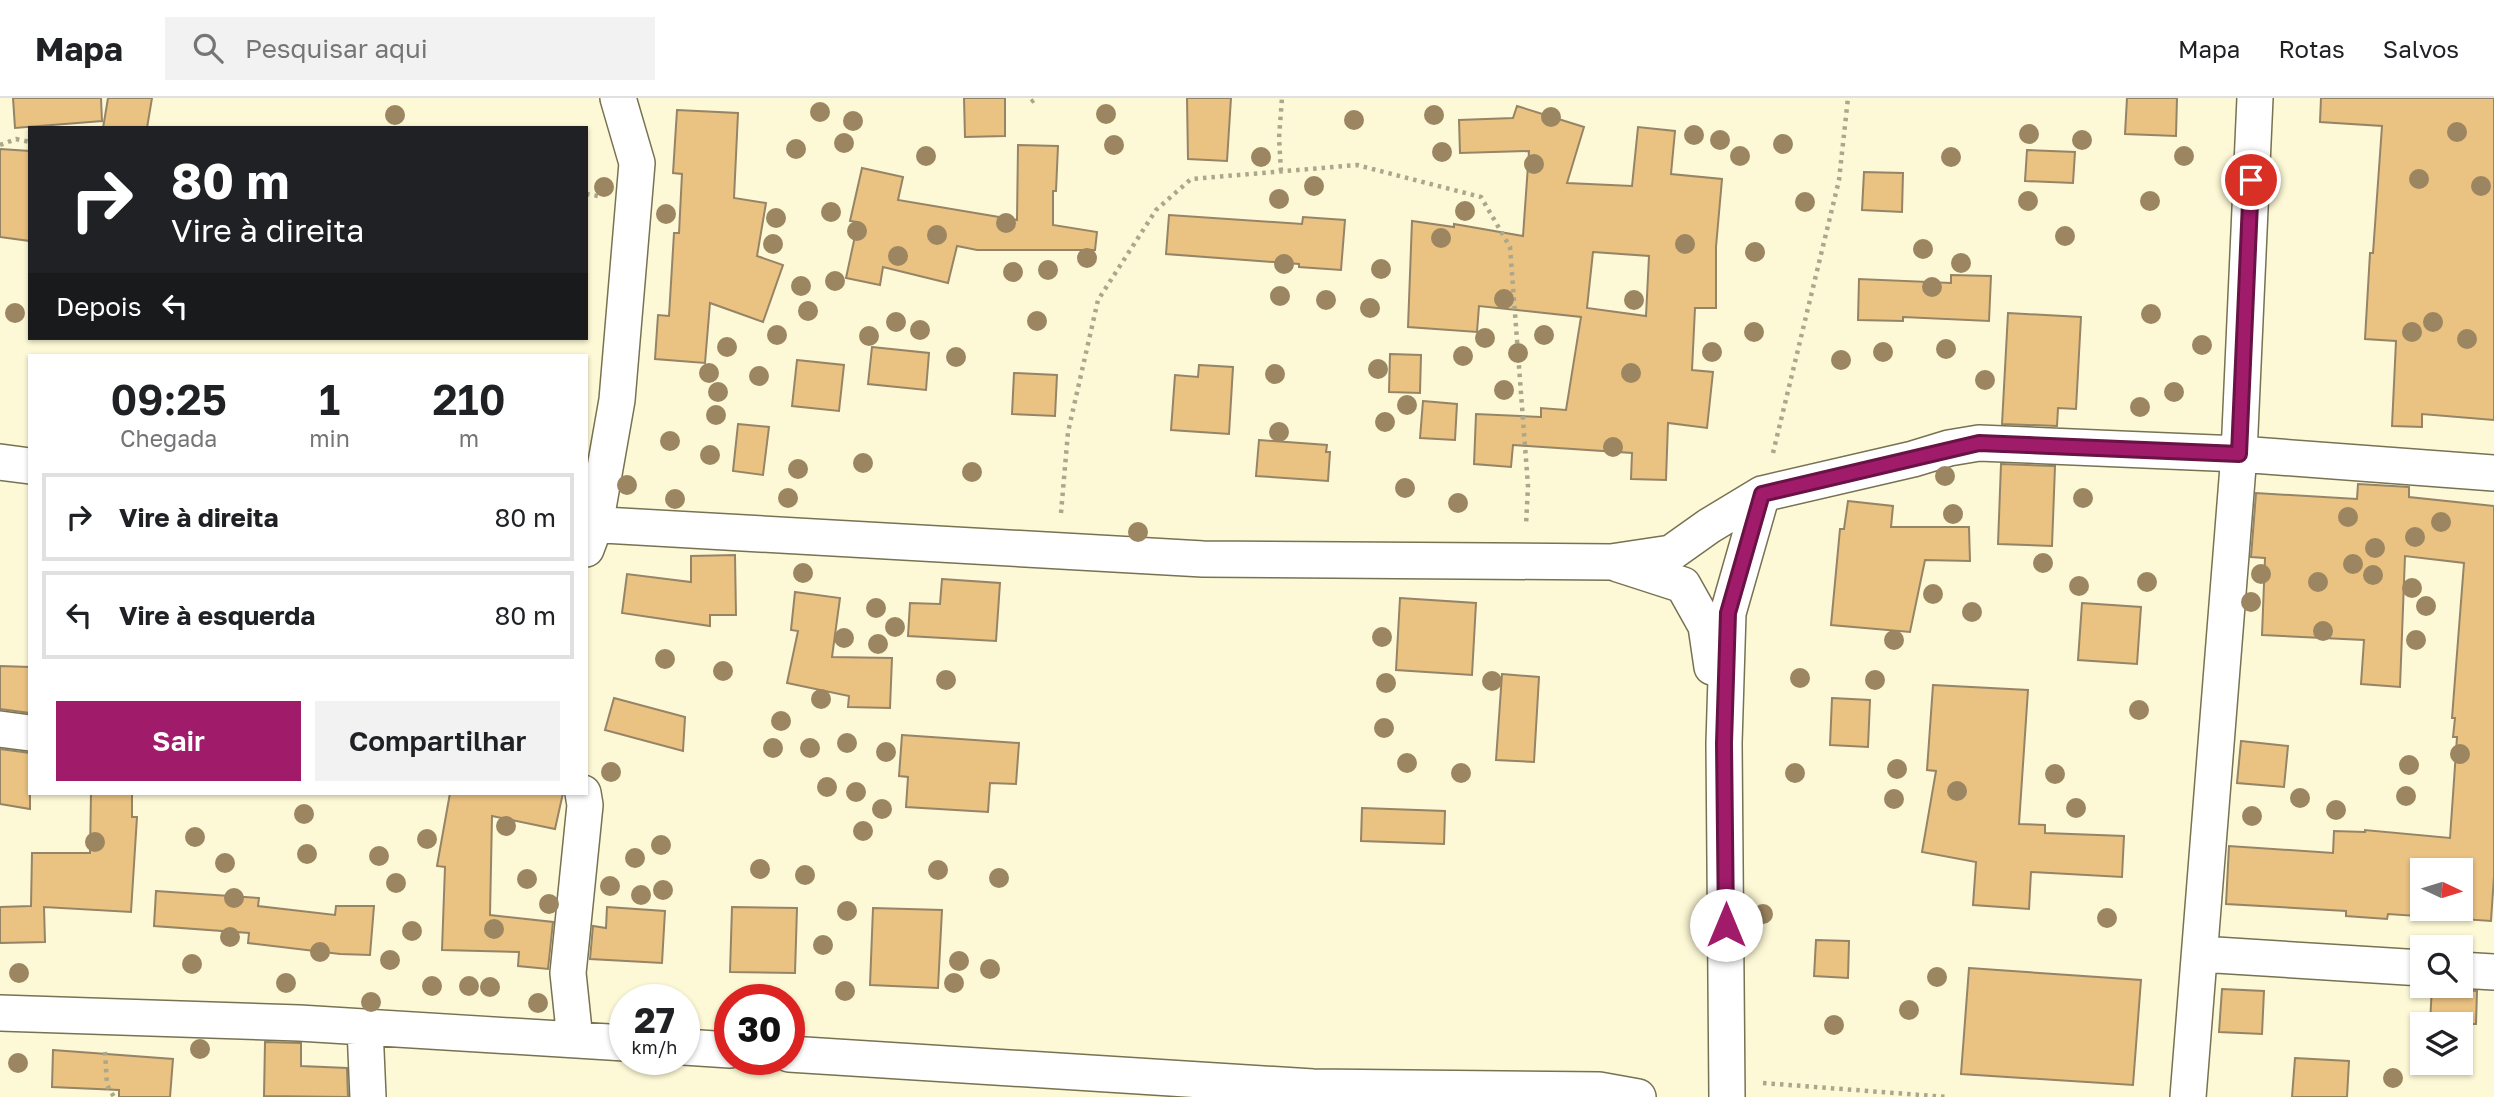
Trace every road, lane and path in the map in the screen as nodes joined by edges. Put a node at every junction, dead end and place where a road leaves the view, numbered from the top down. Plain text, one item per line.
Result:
1 (618, 98) edge
2 (1037, 98) edge
3 (1282, 98) edge
4 (1848, 98) edge
5 (2255, 98) edge
6 (1031, 102) dead end
7 (28, 142) edge
8 (0, 145) edge
9 (1281, 171) junction
10 (2239, 454) junction
11 (0, 462) edge
12 (28, 466) edge
13 (2494, 473) edge
14 (1762, 494) junction
15 (589, 532) edge
16 (1058, 551) junction
17 (1524, 561) junction
18 (1611, 562) junction
19 (0, 729) edge
20 (28, 733) edge
21 (1724, 743) junction
22 (583, 795) edge
23 (2200, 954) junction
24 (2410, 967) edge
25 (2473, 971) edge
26 (2494, 972) edge
27 (0, 1013) edge
28 (102, 1017) junction
29 (365, 1027) junction
30 (575, 1040) junction
31 (609, 1043) edge
32 (805, 1055) edge
33 (1727, 1089) edge
34 (1313, 1092) edge
35 (114, 1097) edge
36 (368, 1097) edge
37 (1638, 1097) edge
38 (1947, 1097) edge
39 (2188, 1097) edge

1 - 15 street
2 - 6 path
3 - 9 path
4 - 14 path
5 - 10 street
7 - 8 path
9 - 16 path
9 - 17 path
10 - 13 street
10 - 14 street
10 - 23 street
11 - 12 street
14 - 18 street
14 - 21 street
15 - 16 street
16 - 17 street
17 - 18 street
18 - 21 street
19 - 20 street
21 - 33 street
22 - 30 street
23 - 24 street
23 - 39 street
25 - 26 street
27 - 28 street
28 - 29 street
28 - 35 path
29 - 30 street
29 - 36 street
30 - 31 street
32 - 34 street
33 - 38 path
34 - 37 street

